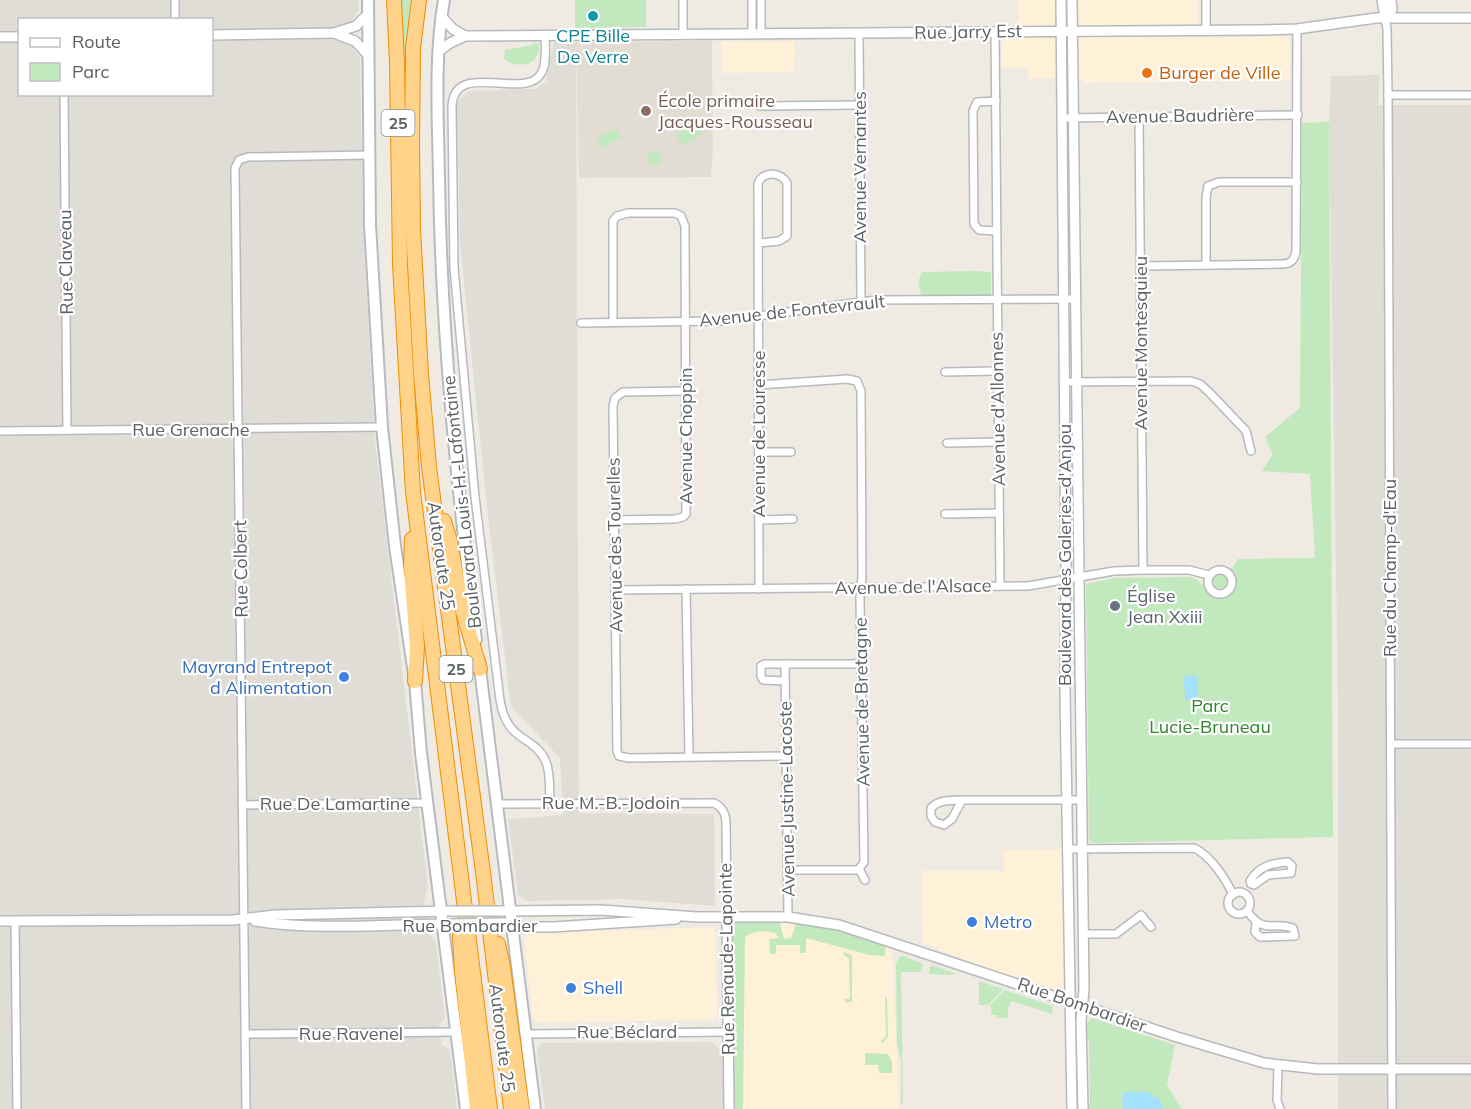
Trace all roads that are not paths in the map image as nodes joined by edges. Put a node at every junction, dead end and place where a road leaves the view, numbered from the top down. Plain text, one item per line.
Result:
1 (175, 0) edge
2 (368, 0) edge
3 (387, 0) edge
4 (394, 0) edge
5 (419, 0) edge
6 (444, 0) edge
7 (683, 0) edge
8 (752, 0) edge
9 (761, 0) edge
10 (1061, 0) edge
11 (1072, 0) edge
12 (1206, 0) edge
13 (1382, 0) edge
14 (1391, 0) edge
15 (368, 14) junction
16 (441, 16) junction
17 (175, 18) edge
18 (1471, 18) edge
19 (1387, 20) junction
20 (1297, 29) junction
21 (1206, 30) junction
22 (995, 31) junction
23 (1061, 31) junction
24 (1072, 31) junction
25 (334, 33) junction
26 (757, 33) junction
27 (859, 33) junction
28 (683, 34) junction
29 (213, 35) edge
30 (545, 35) junction
31 (465, 36) junction
32 (0, 37) edge
33 (18, 37) edge
34 (438, 52) junction
35 (368, 55) junction
36 (397, 62) junction
37 (1388, 95) junction
38 (1471, 95) edge
39 (64, 96) edge
40 (996, 101) junction
41 (859, 105) junction
42 (759, 106) dead end
43 (1139, 116) junction
44 (1298, 116) junction
45 (1073, 117) junction
46 (1062, 118) junction
47 (369, 155) junction
48 (1297, 182) junction
49 (996, 231) junction
50 (759, 243) junction
51 (1206, 265) junction
52 (1141, 266) junction
53 (997, 299) junction
54 (1063, 299) junction
55 (1075, 299) junction
56 (861, 301) junction
57 (759, 317) junction
58 (613, 321) junction
59 (685, 321) junction
60 (581, 323) dead end
61 (997, 371) junction
62 (945, 372) dead end
63 (1064, 382) junction
64 (1076, 382) junction
65 (1142, 382) junction
66 (759, 385) junction
67 (686, 391) junction
68 (382, 427) junction
69 (238, 429) junction
70 (67, 430) junction
71 (0, 431) edge
72 (998, 442) junction
73 (947, 443) dead end
74 (1251, 451) dead end
75 (759, 452) junction
76 (791, 452) dead end
77 (429, 467) junction
78 (413, 492) junction
79 (999, 513) junction
80 (945, 514) dead end
81 (793, 519) dead end
82 (615, 520) junction
83 (760, 520) junction
84 (1143, 570) junction
85 (1209, 575) dead end
86 (1077, 578) junction
87 (1065, 580) junction
88 (1000, 586) junction
89 (861, 588) junction
90 (686, 589) junction
91 (759, 589) junction
92 (615, 590) junction
93 (785, 664) junction
94 (861, 664) junction
95 (480, 669) junction
96 (415, 681) junction
97 (785, 681) junction
98 (1080, 693) junction
99 (1065, 694) junction
100 (1390, 744) junction
101 (1471, 744) edge
102 (689, 756) junction
103 (787, 756) junction
104 (962, 800) junction
105 (1067, 800) junction
106 (1081, 800) junction
107 (428, 803) junction
108 (550, 803) junction
109 (497, 804) junction
110 (242, 805) junction
111 (723, 810) joint
112 (456, 837) junction
113 (1082, 848) junction
114 (1067, 849) junction
115 (860, 869) junction
116 (788, 870) junction
117 (483, 872) junction
118 (865, 880) dead end
119 (1251, 884) junction
120 (1245, 894) junction
121 (1233, 895) junction
122 (445, 911) junction
123 (506, 911) junction
124 (1247, 911) junction
125 (788, 916) junction
126 (697, 917) junction
127 (727, 917) junction
128 (244, 919) junction
129 (0, 921) edge
130 (15, 921) junction
131 (508, 923) junction
132 (1256, 923) junction
133 (446, 924) junction
134 (1151, 927) dead end
135 (1083, 934) junction
136 (1070, 1001) junction
137 (1082, 1006) junction
138 (456, 1032) junction
139 (728, 1032) junction
140 (245, 1034) junction
141 (526, 1034) junction
142 (1278, 1066) junction
143 (1392, 1069) junction
144 (1471, 1069) edge
145 (17, 1109) edge
146 (246, 1109) edge
147 (466, 1109) edge
148 (477, 1109) edge
149 (490, 1109) edge
150 (511, 1109) edge
151 (522, 1109) edge
152 (535, 1109) edge
153 (729, 1109) edge
154 (1072, 1109) edge
155 (1083, 1109) edge
156 (1280, 1109) edge
157 (1392, 1109) edge

1 - 17 street
2 - 15 main road
3 - 36 highway
4 - 36 highway, Autoroute 25 / 25
5 - 77 highway, Autoroute 25 / 25
6 - 16 main road, Boulevard Louis-H.-Lafontaine
7 - 28 street
8 - 26 street
9 - 26 street
10 - 23 street, Boulevard des Galeries-d'Anjou
11 - 24 street, Boulevard des Galeries-d'Anjou
12 - 21 street
13 - 19 street, Rue du Champ-d'Eau
14 - 19 street, Rue du Champ-d'Eau
15 - 25 street
15 - 35 main road
16 - 31 street
16 - 34 main road, Boulevard Louis-H.-Lafontaine
18 - 19 street, Rue Jarry Est
19 - 20 street, Rue Jarry Est
19 - 37 street, Rue du Champ-d'Eau
20 - 21 street, Rue Jarry Est
20 - 44 street
21 - 24 street, Rue Jarry Est
22 - 23 street, Rue Jarry Est
22 - 27 street, Rue Jarry Est
22 - 40 street, Avenue d'Allonnes
23 - 24 street, Rue Jarry Est
23 - 46 street, Boulevard des Galeries-d'Anjou
24 - 45 street, Boulevard des Galeries-d'Anjou
25 - 29 street
25 - 35 street
26 - 27 street, Rue Jarry Est
26 - 28 street, Rue Jarry Est
27 - 41 street, Avenue Vernantes
28 - 30 street, Rue Jarry Est
30 - 31 street, Rue Jarry Est
30 - 108 street, Boulevard Louis-H.-Lafontaine
31 - 34 street, Rue Jarry Est
32 - 33 street
34 - 95 main road, Boulevard Louis-H.-Lafontaine
35 - 47 main road
36 - 78 highway, Autoroute 25 / 25
37 - 38 street
37 - 100 street, Rue du Champ-d'Eau
39 - 70 street, Rue Claveau
40 - 49 street, Avenue d'Allonnes
40 - 49 street
41 - 42 street
41 - 56 street, Avenue Vernantes
43 - 44 street, Avenue Baudrière
43 - 45 street, Avenue Baudrière
43 - 52 street, Avenue Montesquieu
44 - 48 street
45 - 46 street, Avenue Baudrière
45 - 55 street, Boulevard des Galeries-d'Anjou
46 - 54 street, Boulevard des Galeries-d'Anjou
47 - 68 main road
47 - 69 street, Rue Colbert
48 - 51 street
48 - 51 street
49 - 53 street, Avenue d'Allonnes
50 - 50 street, Avenue de Louresse
50 - 57 street, Avenue de Louresse
51 - 52 street
52 - 65 street, Avenue Montesquieu
53 - 54 street, Avenue de Fontevrault
53 - 56 street, Avenue de Fontevrault
53 - 61 street, Avenue d'Allonnes
54 - 55 street, Avenue de Fontevrault
54 - 63 street, Boulevard des Galeries-d'Anjou
55 - 64 street, Boulevard des Galeries-d'Anjou
56 - 57 street, Avenue de Fontevrault
57 - 59 street, Avenue de Fontevrault
57 - 66 street, Avenue de Louresse
58 - 59 street, Avenue de Fontevrault
58 - 59 street, Avenue Choppin
58 - 60 street, Avenue de Fontevrault
59 - 67 street, Avenue Choppin
61 - 62 street
61 - 72 street, Avenue d'Allonnes
63 - 64 street
63 - 87 street, Boulevard des Galeries-d'Anjou
64 - 65 street
64 - 86 street, Boulevard des Galeries-d'Anjou
65 - 74 street
65 - 84 street, Avenue Montesquieu
66 - 75 street, Avenue de Louresse
66 - 89 street, Avenue de Bretagne
67 - 82 street, Avenue des Tourelles
67 - 82 street, Avenue Choppin
68 - 69 street, Rue Grenache
68 - 96 main road
69 - 70 street, Rue Grenache
69 - 110 street, Rue Colbert
70 - 71 street, Rue Grenache
72 - 73 street
72 - 79 street, Avenue d'Allonnes
75 - 76 street
75 - 83 street, Avenue de Louresse
77 - 95 highway
77 - 117 highway, Autoroute 25 / 25
78 - 96 highway
78 - 112 highway, Autoroute 25 / 25
79 - 80 street
79 - 88 street, Avenue d'Allonnes
81 - 83 street
82 - 92 street, Avenue des Tourelles
83 - 91 street, Avenue de Louresse
84 - 85 street, Avenue de l'Alsace
84 - 86 street, Avenue de l'Alsace
86 - 87 street, Avenue de l'Alsace
86 - 98 street, Boulevard des Galeries-d'Anjou
87 - 88 street, Avenue de l'Alsace
87 - 99 street, Boulevard des Galeries-d'Anjou
88 - 89 street, Avenue de l'Alsace
89 - 91 street, Avenue de l'Alsace
89 - 94 street, Avenue de Bretagne
90 - 91 street, Avenue de l'Alsace
90 - 92 street, Avenue de l'Alsace
90 - 102 street
92 - 102 street, Avenue des Tourelles
93 - 94 street, Avenue Justine-Lacoste
93 - 97 street, Avenue Justine-Lacoste
93 - 97 street, Avenue Justine-Lacoste
94 - 115 street, Avenue de Bretagne
95 - 109 main road, Boulevard Louis-H.-Lafontaine
96 - 107 main road
97 - 103 street, Avenue Justine-Lacoste
98 - 99 street
98 - 106 street, Boulevard des Galeries-d'Anjou
99 - 105 street, Boulevard des Galeries-d'Anjou
100 - 101 street
100 - 143 street, Rue du Champ-d'Eau
102 - 103 street
103 - 116 street, Avenue Justine-Lacoste
104 - 104 street
104 - 105 street
105 - 106 street
105 - 114 street, Boulevard des Galeries-d'Anjou
106 - 113 street, Boulevard des Galeries-d'Anjou
107 - 110 street, Rue De Lamartine
107 - 122 main road
108 - 109 street, Rue M.-B.-Jodoin
108 - 111 street, Rue M.-B.-Jodoin
109 - 123 main road, Boulevard Louis-H.-Lafontaine
110 - 128 street, Rue Colbert
111 - 127 street, Rue Renaude-Lapointe
112 - 148 highway
112 - 149 highway, Autoroute 25 / 25
113 - 114 street
113 - 121 street
113 - 135 street, Boulevard des Galeries-d'Anjou
114 - 136 street, Boulevard des Galeries-d'Anjou
115 - 116 street
115 - 118 street
116 - 125 street, Avenue Justine-Lacoste
117 - 150 highway, Autoroute 25 / 25
117 - 151 highway
119 - 119 street
119 - 120 street
120 - 121 street
120 - 124 street
121 - 124 street
122 - 123 street, Rue Bombardier, bridge
122 - 128 street, Rue Bombardier
122 - 133 main road
123 - 126 street, Rue Bombardier
123 - 131 main road, Boulevard Louis-H.-Lafontaine
124 - 132 street
125 - 127 street, Rue Bombardier
125 - 136 street, Rue Bombardier
126 - 127 street, Rue Bombardier
126 - 131 street, Rue Bombardier
127 - 139 street, Rue Renaude-Lapointe
128 - 130 street, Rue Bombardier
128 - 133 street, Rue Bombardier
128 - 140 street, Rue Colbert
129 - 130 street, Rue Bombardier
130 - 145 street
131 - 133 street, Rue Bombardier, bridge
131 - 141 main road, Boulevard Louis-H.-Lafontaine
132 - 132 street
133 - 138 main road
134 - 135 street
135 - 137 street, Boulevard des Galeries-d'Anjou
136 - 137 street, Rue Bombardier
136 - 154 street, Boulevard des Galeries-d'Anjou
137 - 142 street, Rue Bombardier
137 - 155 street, Boulevard des Galeries-d'Anjou
138 - 140 street, Rue Ravenel
138 - 147 main road
139 - 141 street, Rue Béclard
139 - 153 street, Rue Renaude-Lapointe
140 - 146 street, Rue Colbert
141 - 152 main road, Boulevard Louis-H.-Lafontaine
142 - 143 street, Rue Bombardier
142 - 156 street
143 - 144 street, Rue Bombardier
143 - 157 street, Rue du Champ-d'Eau

